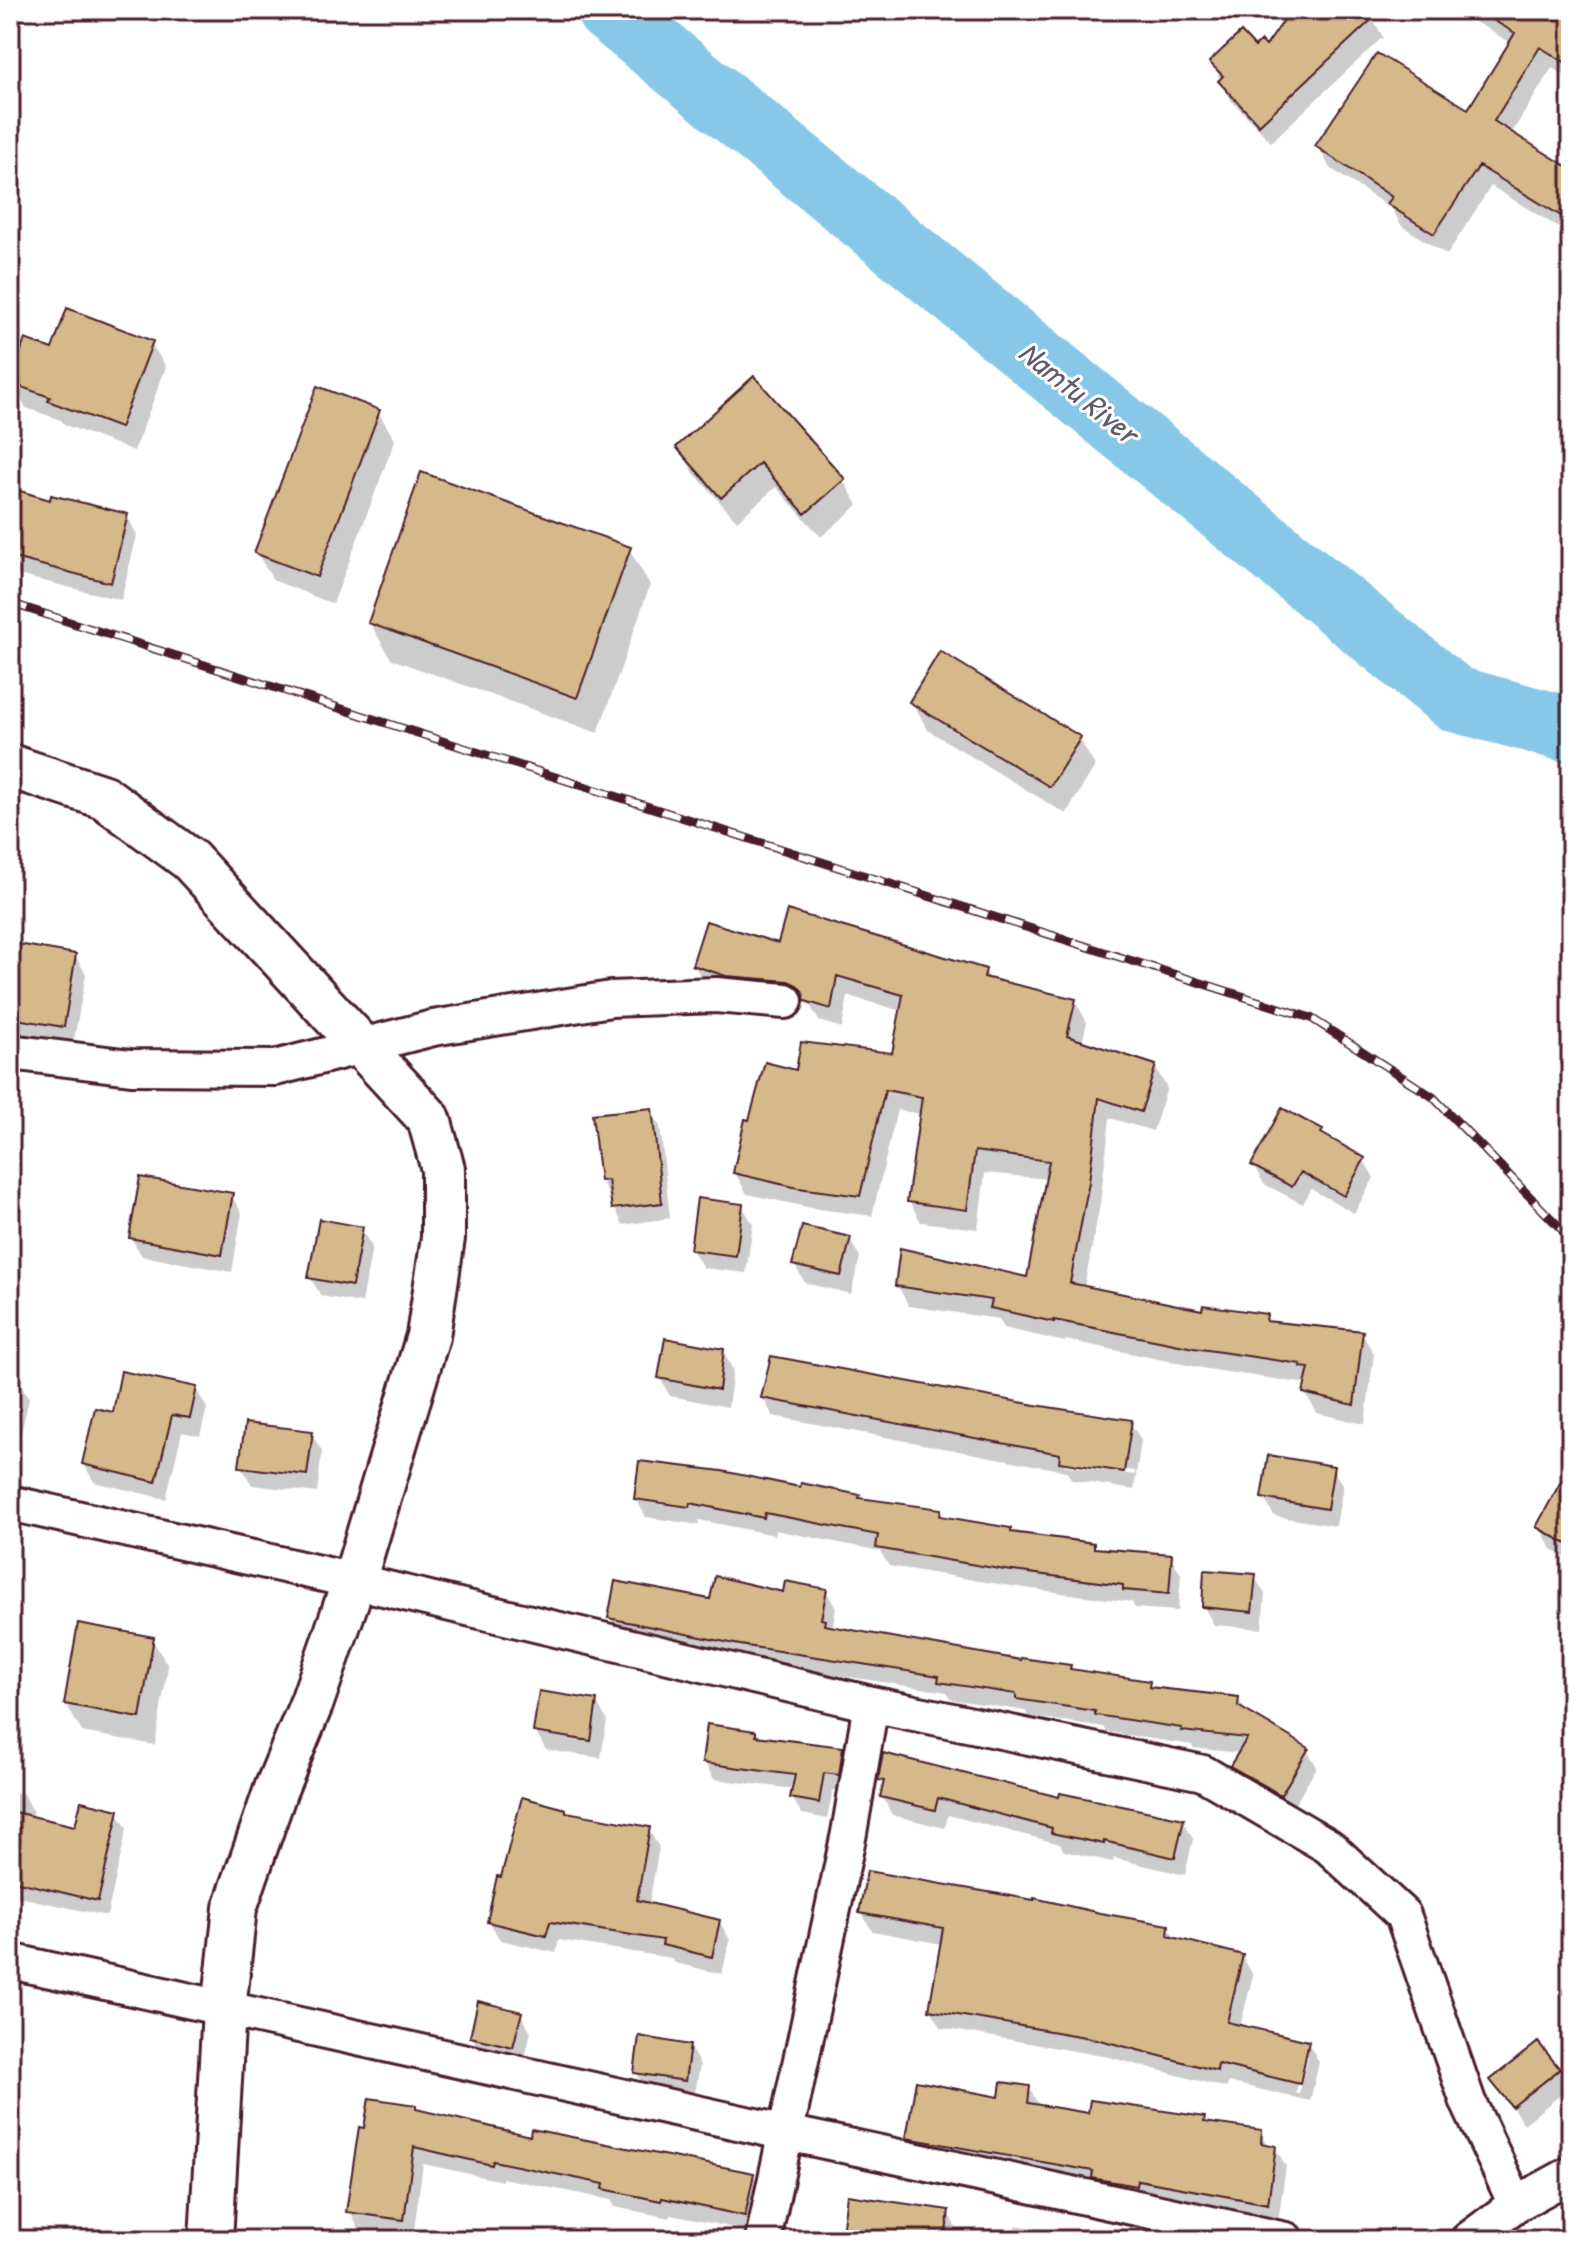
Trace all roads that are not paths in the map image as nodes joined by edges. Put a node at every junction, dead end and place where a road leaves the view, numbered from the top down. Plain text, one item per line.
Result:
1 (10, 766) edge
2 (785, 1001) dead end
3 (362, 1046) junction
4 (10, 1052) edge
5 (10, 1503) edge
6 (354, 1581) junction
7 (871, 1704) junction
8 (10, 1961) edge
9 (224, 2009) junction
10 (787, 2133) junction
11 (1571, 2174) edge
12 (1516, 2204) junction
13 (211, 2240) edge
14 (763, 2240) edge
15 (1286, 2240) edge
16 (1468, 2240) edge

1 - 3 street
2 - 3 street
3 - 4 street
3 - 6 street
5 - 6 street
6 - 7 street
6 - 9 street
7 - 10 street
7 - 12 street
8 - 9 street
9 - 10 street
9 - 13 street
10 - 14 street
10 - 15 street
11 - 12 street
12 - 16 street

